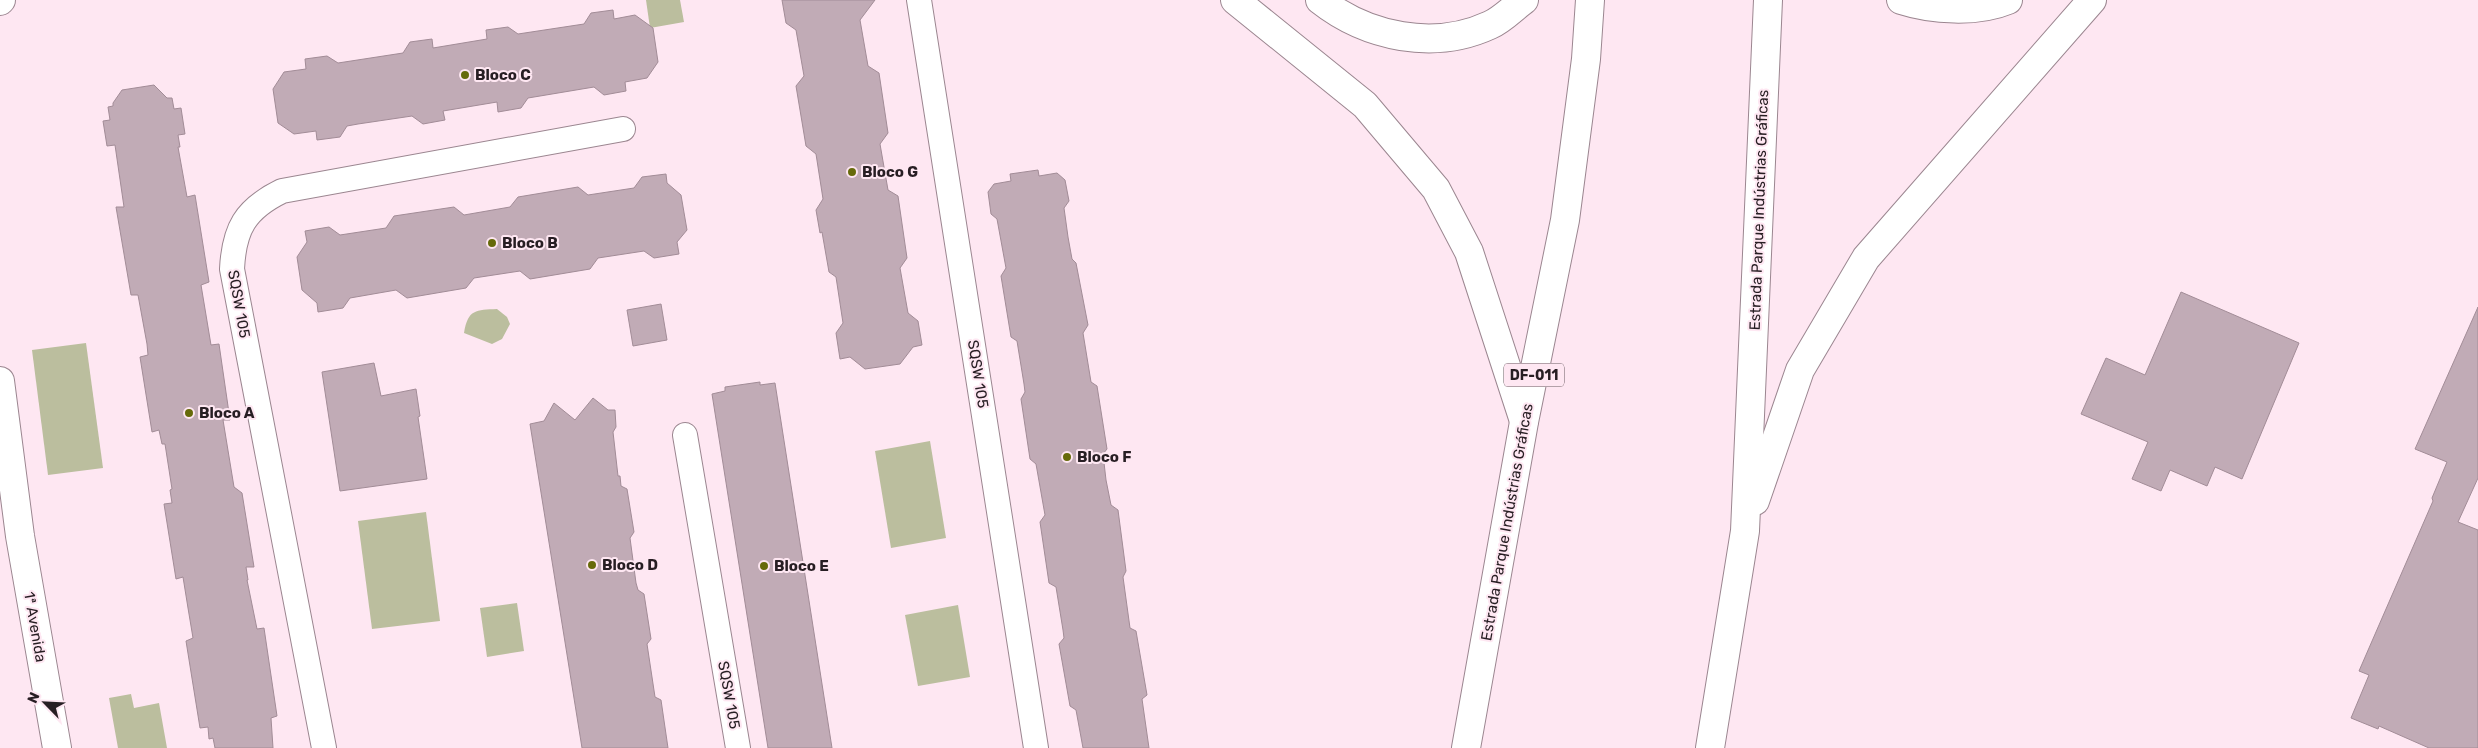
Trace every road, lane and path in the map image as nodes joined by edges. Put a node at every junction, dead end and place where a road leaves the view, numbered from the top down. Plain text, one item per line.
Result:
1 (919, 0) edge
2 (1235, 0) edge
3 (1320, 0) edge
4 (1524, 0) edge
5 (1590, 0) edge
6 (1768, 0) edge
7 (1901, 0) edge
8 (2008, 0) edge
9 (2092, 0) edge
10 (622, 129) dead end
11 (0, 381) edge
12 (1524, 422) junction
13 (684, 435) dead end
14 (1745, 531) junction
15 (10, 535) edge
16 (57, 748) edge
17 (324, 748) edge
18 (738, 748) edge
19 (1036, 748) edge
20 (1466, 748) edge
21 (1710, 748) edge

1 - 19 street, SQSW 105
2 - 12 main road
3 - 4 main road
5 - 12 main road, Estrada Parque Indústrias Gráficas / DF-011
6 - 14 main road, Estrada Parque Indústrias Gráficas
7 - 8 main road
9 - 14 main road
10 - 17 street, SQSW 105
11 - 15 main road, 1ª Avenida
12 - 20 main road, Estrada Parque Indústrias Gráficas / DF-011
13 - 18 street, SQSW 105
14 - 21 main road, Estrada Parque Indústrias Gráficas
15 - 16 main road, 1ª Avenida

